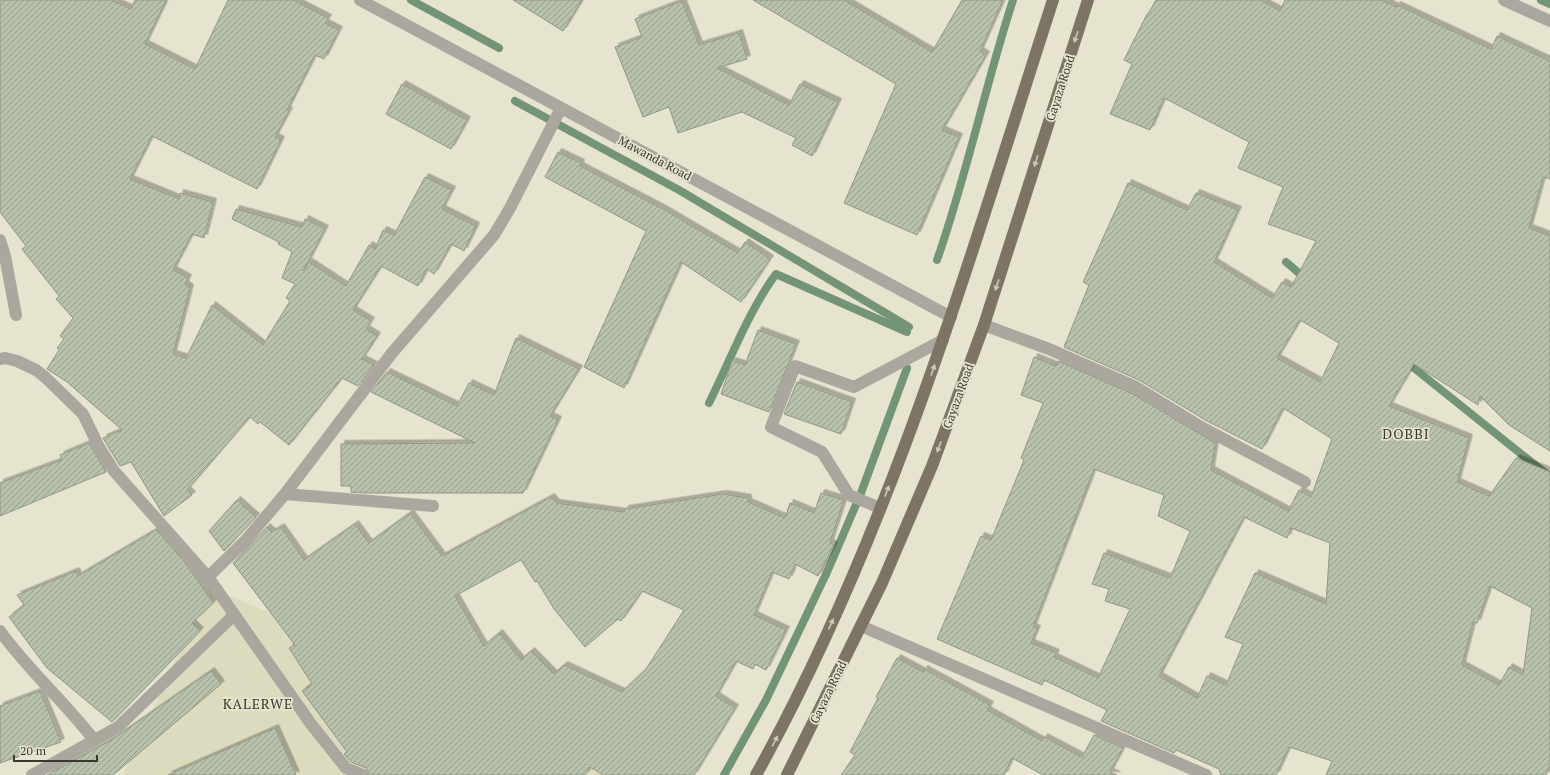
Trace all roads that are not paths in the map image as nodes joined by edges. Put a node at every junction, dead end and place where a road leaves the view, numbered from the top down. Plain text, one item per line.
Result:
1 (360, 0) edge
2 (1053, 0) edge
3 (1088, 0) edge
4 (1504, 0) edge
5 (1550, 21) edge
6 (561, 108) junction
7 (0, 240) edge
8 (16, 316) dead end
9 (951, 317) junction
10 (984, 325) junction
11 (943, 340) junction
12 (0, 359) edge
13 (1305, 482) dead end
14 (285, 494) junction
15 (433, 506) dead end
16 (880, 508) junction
17 (208, 577) junction
18 (234, 616) junction
19 (861, 626) junction
20 (0, 631) edge
21 (94, 740) junction
22 (32, 775) edge
23 (362, 775) edge
24 (756, 775) edge
25 (788, 775) edge
26 (1206, 775) edge

1 - 6 street, Mawanda Road
2 - 9 main road
3 -> 10 main road, Gayaza Road
4 - 5 street
6 - 9 street, Mawanda Road
6 - 14 street
7 - 8 street
9 - 11 main road
10 - 13 street
10 -> 19 main road, Gayaza Road
16 -> 11 main road
11 - 16 street
12 - 17 street
14 - 15 street
14 - 17 street
24 -> 16 main road
17 - 18 street
18 - 21 street
18 - 23 street
19 - 25 main road, Gayaza Road
19 - 26 street
20 - 21 street
21 - 22 street

